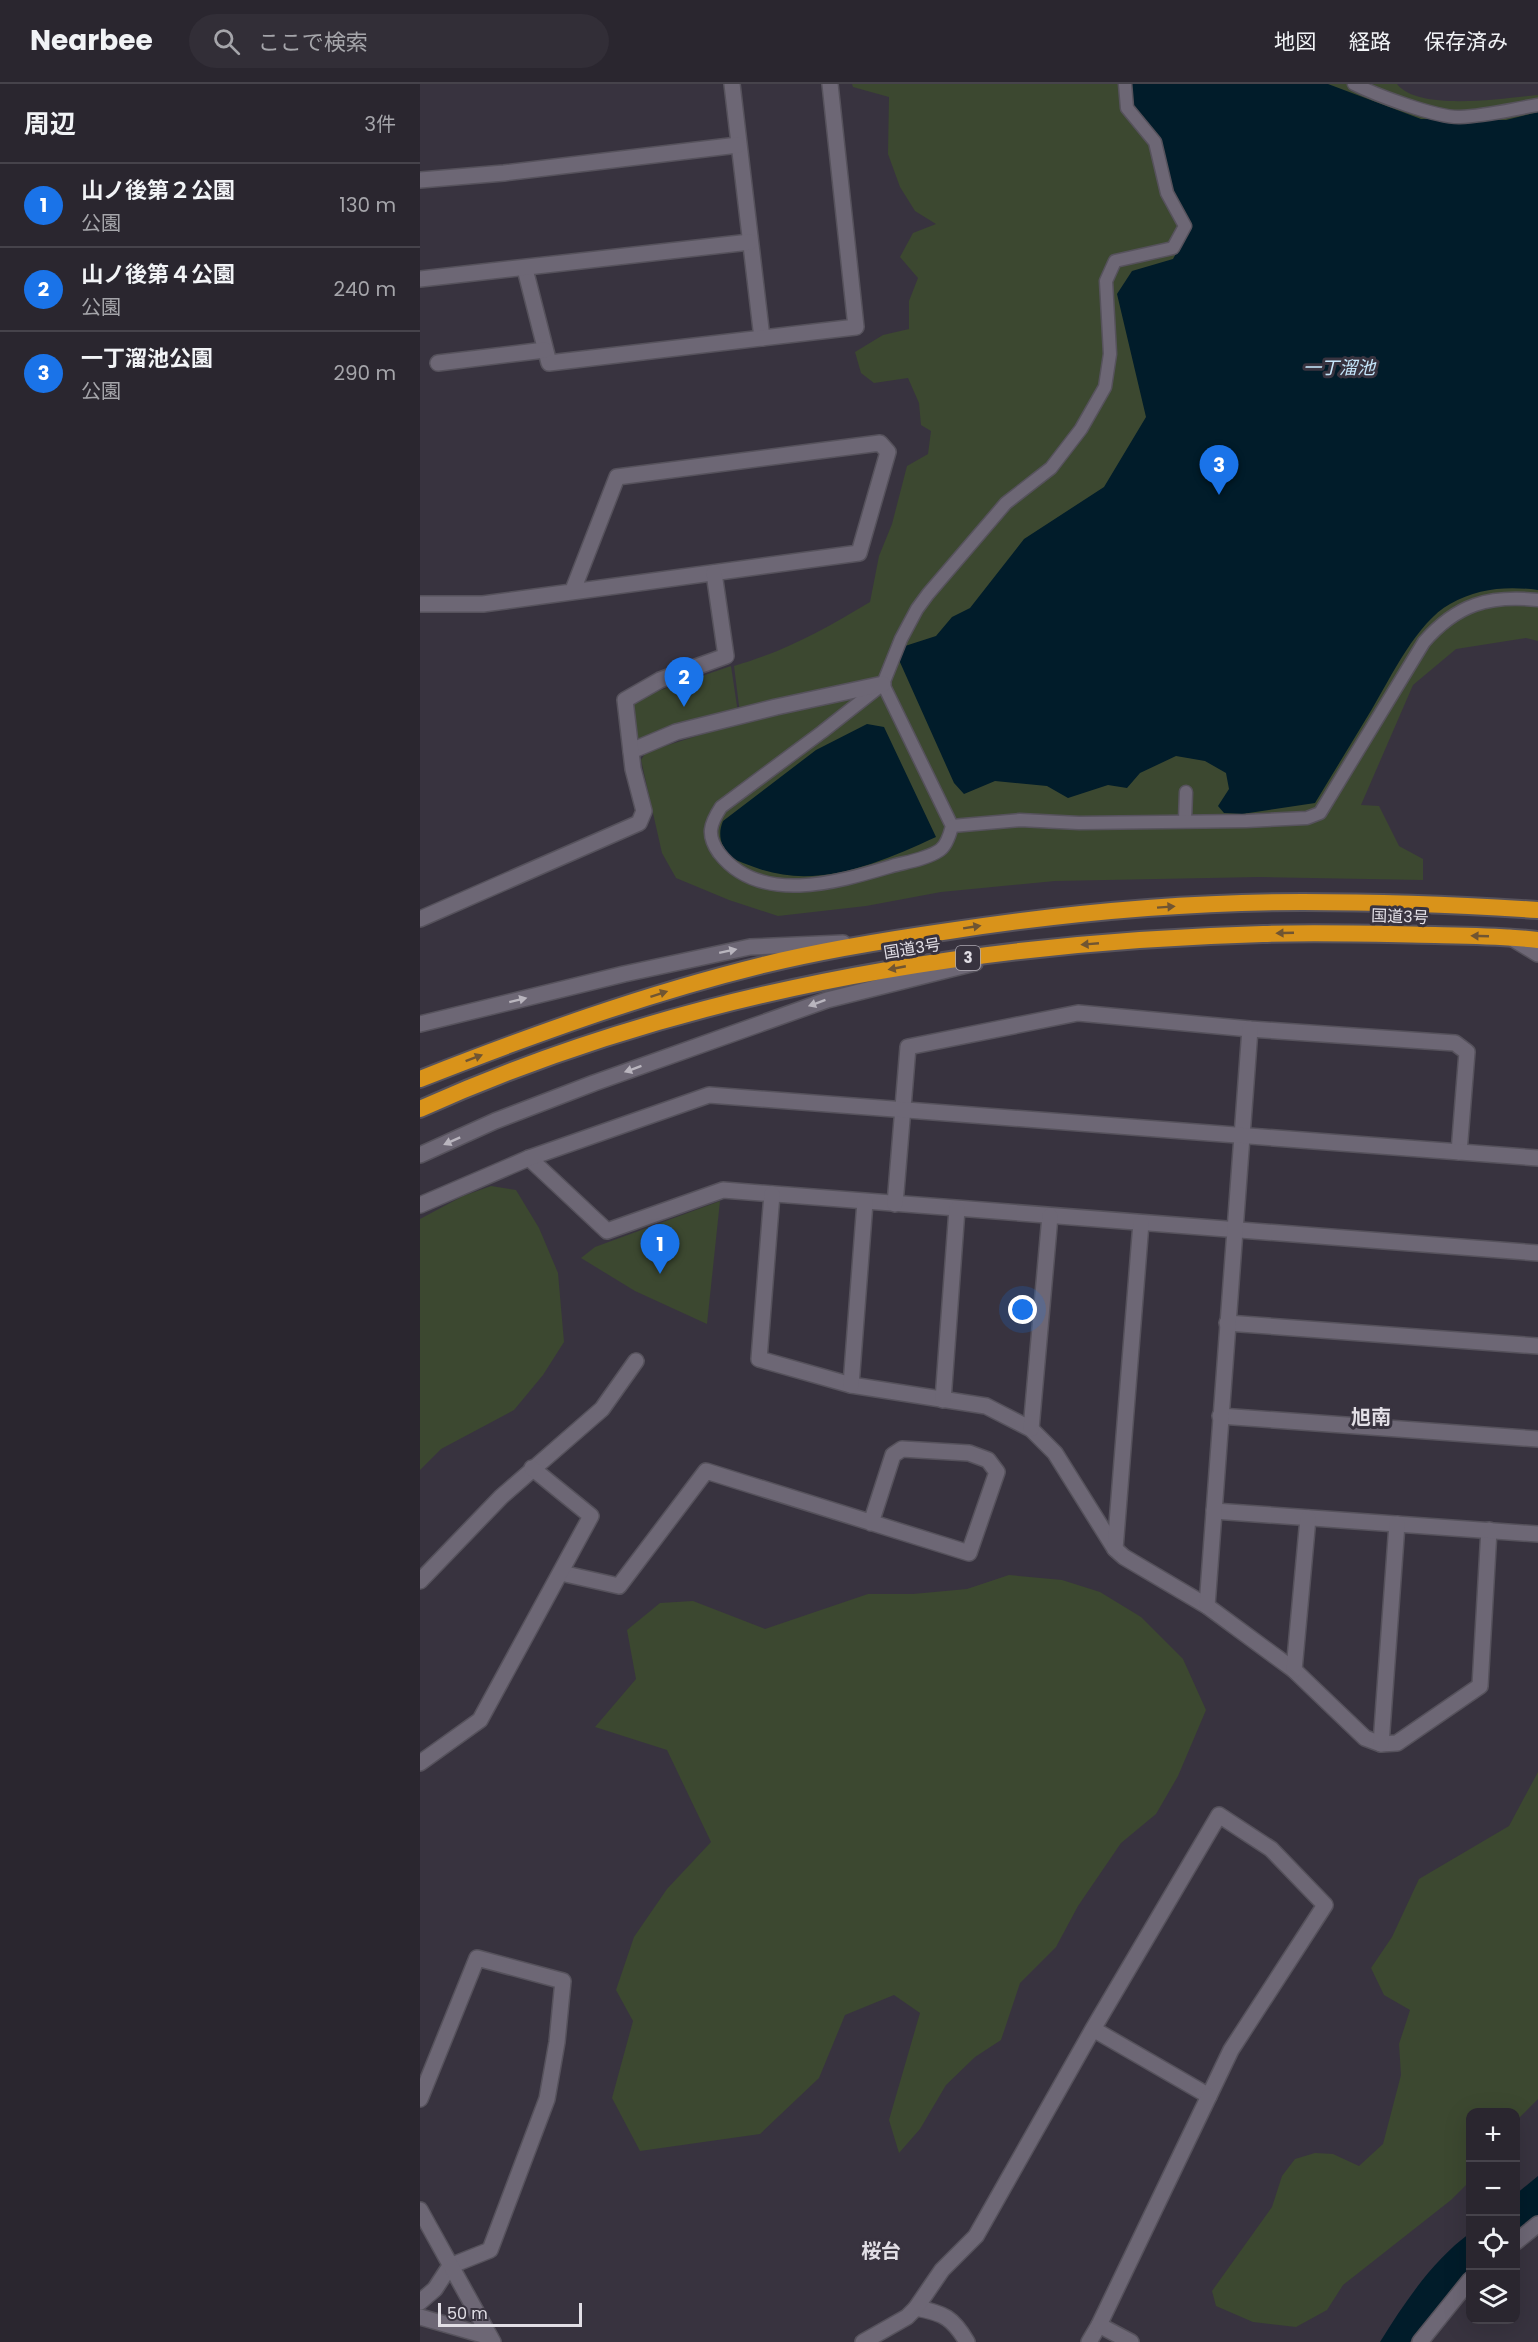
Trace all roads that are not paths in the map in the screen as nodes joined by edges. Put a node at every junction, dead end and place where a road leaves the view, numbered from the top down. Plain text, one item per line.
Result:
1 (732, 84) edge
2 (830, 84) edge
3 (1125, 84) edge
4 (1354, 84) edge
5 (1538, 105) edge
6 (738, 145) junction
7 (420, 180) edge
8 (750, 242) junction
9 (525, 269) junction
10 (420, 279) edge
11 (762, 338) junction
12 (545, 350) junction
13 (438, 363) dead end
14 (714, 573) junction
15 (573, 590) junction
16 (1538, 600) edge
17 (420, 604) edge
18 (882, 684) junction
19 (631, 751) junction
20 (1186, 792) dead end
21 (1185, 820) junction
22 (952, 826) junction
23 (1538, 910) edge
24 (420, 920) edge
25 (1510, 937) junction
26 (1538, 940) edge
27 (879, 941) junction
28 (1036, 948) junction
29 (1538, 954) edge
30 (420, 1024) edge
31 (1250, 1029) junction
32 (420, 1079) edge
33 (420, 1109) edge
34 (904, 1110) junction
35 (1240, 1135) junction
36 (1459, 1152) junction
37 (420, 1155) edge
38 (529, 1158) junction
39 (1538, 1158) edge
40 (772, 1194) junction
41 (865, 1202) junction
42 (895, 1204) junction
43 (420, 1205) edge
44 (957, 1209) junction
45 (1050, 1216) junction
46 (1141, 1223) junction
47 (1234, 1229) junction
48 (1538, 1253) edge
49 (1227, 1323) junction
50 (1538, 1346) edge
51 (636, 1361) dead end
52 (851, 1385) junction
53 (943, 1400) junction
54 (1220, 1416) junction
55 (1030, 1428) junction
56 (1538, 1439) edge
57 (532, 1468) junction
58 (1214, 1511) junction
59 (1308, 1518) junction
60 (871, 1523) junction
61 (1397, 1524) junction
62 (1489, 1530) junction
63 (1538, 1534) edge
64 (1115, 1549) junction
65 (561, 1573) junction
66 (420, 1581) edge
67 (1207, 1606) junction
68 (1294, 1670) junction
69 (1381, 1744) junction
70 (420, 1763) edge
71 (1093, 2029) junction
72 (1209, 2096) junction
73 (420, 2099) edge
74 (420, 2210) edge
75 (1538, 2224) edge
76 (1520, 2238) edge
77 (450, 2266) junction
78 (1466, 2285) edge
79 (420, 2302) edge
80 (916, 2308) junction
81 (420, 2317) edge
82 (1099, 2325) junction
83 (491, 2339) edge
84 (863, 2342) edge
85 (967, 2342) edge
86 (1089, 2342) edge
87 (1131, 2342) edge
88 (1420, 2342) edge

1 - 6 street
2 - 11 street
3 - 18 street
4 - 5 street
6 - 7 street
6 - 8 street
8 - 9 street
8 - 11 street
9 - 10 street
9 - 12 street
11 - 12 street
12 - 13 street
14 - 15 street
14 - 15 street
14 - 19 street
15 - 17 street
16 - 21 street
18 - 19 street
18 - 22 street
18 - 22 street
19 - 24 street
20 - 21 street
21 - 22 street
27 -> 23 highway, 国道3号 / 3
25 - 26 highway, 国道3号 / 3
25 -> 28 highway, 国道3号 / 3
25 - 29 street
30 -> 27 street
32 -> 27 highway, 国道3号 / 3
28 -> 33 highway, 国道3号 / 3
28 -> 37 street
31 - 34 street
31 - 35 street
31 - 36 street
34 - 35 street
34 - 38 street
34 - 42 street
35 - 36 street
35 - 47 street
36 - 39 street
38 - 40 street
38 - 43 street
40 - 41 street
40 - 52 street
41 - 42 street
41 - 52 street
42 - 44 street
44 - 45 street
44 - 53 street
45 - 46 street
45 - 55 street
46 - 47 street
46 - 64 street
47 - 48 street
47 - 49 street
49 - 50 street
49 - 54 street
51 - 57 street
52 - 53 street
53 - 55 street
54 - 56 street
54 - 58 street
55 - 64 street
57 - 65 street
57 - 66 street
58 - 59 street
58 - 67 street
59 - 61 street
59 - 68 street
60 - 60 street
60 - 65 street
61 - 62 street
61 - 69 street
62 - 63 street
62 - 69 street
64 - 67 street
65 - 70 street
67 - 68 street
68 - 69 street
71 - 72 street
71 - 72 street
71 - 80 street
72 - 82 street
73 - 77 street
74 - 77 street
75 - 76 street
77 - 79 street
77 - 83 street
78 - 88 street
80 - 84 street
80 - 85 street
81 - 83 street
82 - 86 street
82 - 87 street

